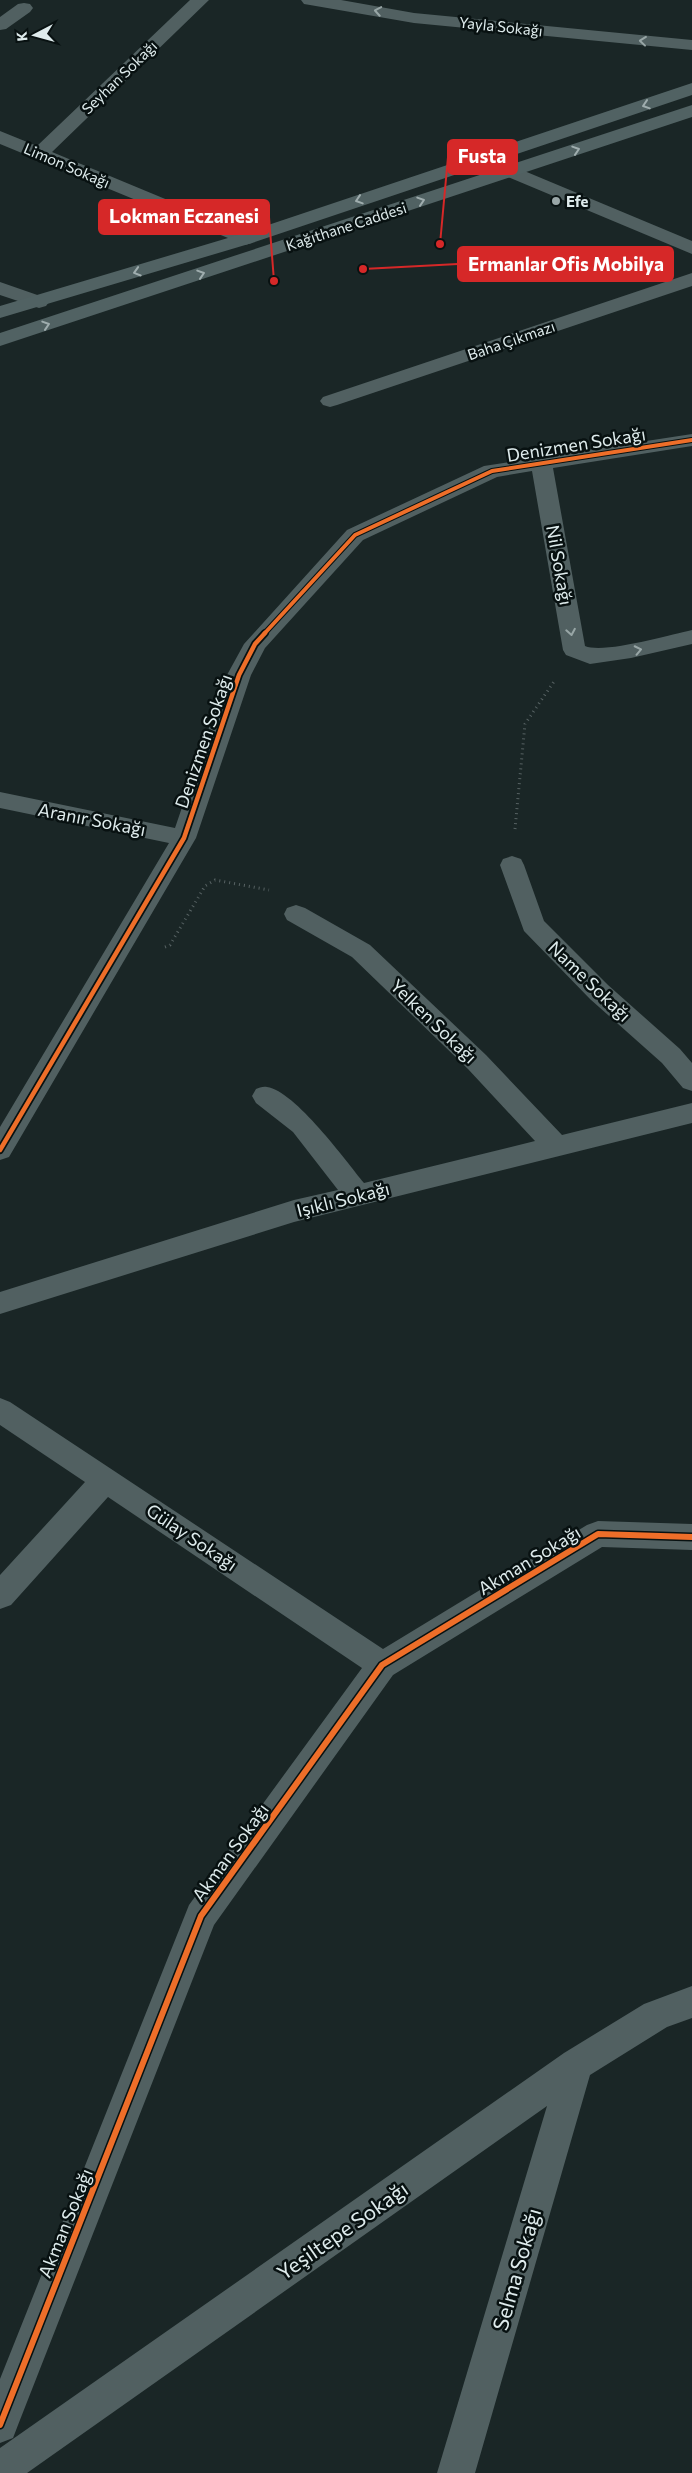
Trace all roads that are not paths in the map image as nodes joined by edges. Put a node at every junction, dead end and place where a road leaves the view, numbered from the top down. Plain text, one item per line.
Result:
1 (200, 0) edge
2 (310, 0) edge
3 (429, 0) edge
4 (24, 8) dead end
5 (414, 18) junction
6 (0, 25) edge
7 (692, 46) edge
8 (692, 89) edge
9 (692, 111) edge
10 (0, 137) edge
11 (39, 154) junction
12 (510, 172) junction
13 (245, 239) junction
14 (692, 248) edge
15 (692, 278) edge
16 (0, 288) edge
17 (39, 302) junction
18 (0, 312) edge
19 (0, 340) edge
20 (330, 401) dead end
21 (692, 440) edge
22 (542, 464) junction
23 (692, 638) edge
24 (0, 800) edge
25 (184, 838) junction
26 (512, 865) road end
27 (296, 914) road end
28 (692, 1081) edge
29 (265, 1096) dead end
30 (692, 1113) edge
31 (556, 1146) junction
32 (0, 1150) edge
33 (358, 1195) junction
34 (0, 1303) edge
35 (0, 1410) edge
36 (106, 1479) junction
37 (692, 1537) edge
38 (0, 1596) edge
39 (382, 1665) junction
40 (692, 2002) edge
41 (576, 2065) junction
42 (0, 2425) edge
43 (0, 2470) edge
44 (456, 2473) edge

1 - 11 street, Seyhan Sokağı
5 -> 2 street, Yayla Sokağı
3 - 5 street
4 - 6 street
7 -> 5 street, Yayla Sokağı
8 -> 13 main road, Kağıthane Caddesi
12 -> 9 main road, Kağıthane Caddesi
10 - 11 street, Limon Sokağı
11 - 13 street, Limon Sokağı
12 - 14 street
19 -> 12 main road, Kağıthane Caddesi
13 -> 17 main road, Kağıthane Caddesi
15 - 20 street, Baha Çıkmazı
16 - 17 street
17 - 18 main road, Kağıthane Caddesi
21 - 22 street, Denizmen Sokağı
22 -> 23 street, Nil Sokağı
22 - 25 street, Denizmen Sokağı
24 - 25 street, Aranır Sokağı
25 - 32 street, Denizmen Sokağı
26 - 28 street, Name Sokağı
27 - 31 street, Yelken Sokağı
29 - 33 street
30 - 31 street, Işıklı Sokağı
31 - 33 street, Işıklı Sokağı
33 - 34 street, Işıklı Sokağı
35 - 36 street, Gülay Sokağı
36 - 38 street
36 - 39 street, Gülay Sokağı
37 - 39 street, Akman Sokağı
39 - 42 street, Akman Sokağı
40 - 41 street, Yeşiltepe Sokağı
41 - 43 street, Yeşiltepe Sokağı
41 - 44 street, Selma Sokağı

